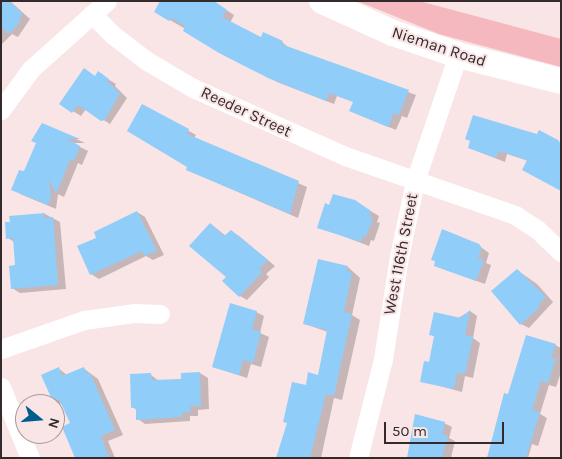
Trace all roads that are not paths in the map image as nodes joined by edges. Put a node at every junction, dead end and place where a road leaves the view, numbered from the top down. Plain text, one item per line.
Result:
1 (107, 1) edge
2 (322, 1) edge
3 (92, 14) junction
4 (458, 55) junction
5 (561, 81) edge
6 (1, 110) edge
7 (415, 181) junction
8 (561, 252) edge
9 (160, 314) dead end
10 (1, 349) edge
11 (1, 386) edge
12 (30, 458) edge
13 (358, 458) edge

1 - 3 street
2 - 4 street, Nieman Road
3 - 6 street
3 - 7 street, Reeder Street
4 - 5 street, Nieman Road
4 - 7 street, West 116th Street
7 - 8 street, Reeder Street
7 - 13 street, West 116th Street
9 - 10 street
11 - 12 street

